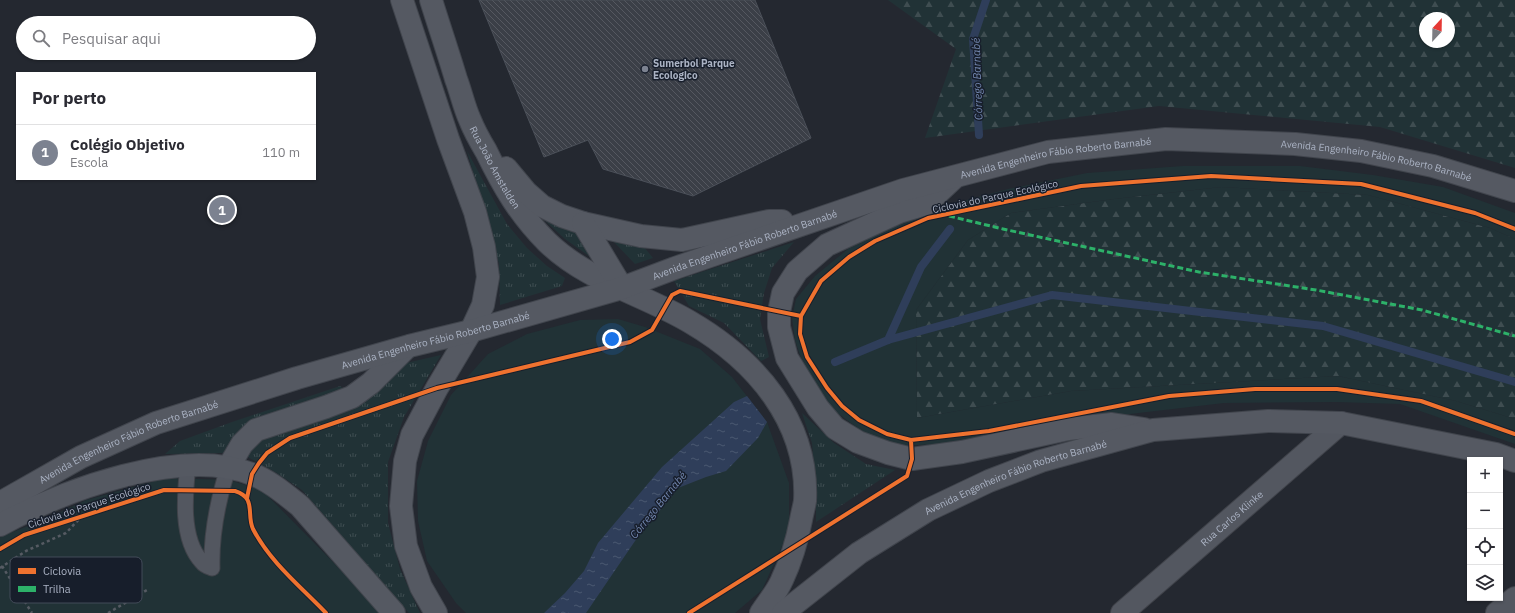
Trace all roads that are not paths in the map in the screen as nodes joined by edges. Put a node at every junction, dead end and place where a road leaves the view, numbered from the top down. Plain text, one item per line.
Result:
1 (402, 0) edge
2 (431, 0) edge
3 (470, 119) junction
4 (958, 175) junction
5 (1515, 192) edge
6 (809, 222) junction
7 (583, 223) junction
8 (622, 288) junction
9 (472, 331) junction
10 (409, 346) junction
11 (1341, 422) junction
12 (1153, 430) junction
13 (1515, 461) edge
14 (188, 464) junction
15 (228, 468) junction
16 (0, 502) edge
17 (0, 525) edge
18 (1515, 598) edge
19 (394, 613) edge
20 (436, 613) edge
21 (761, 613) edge
22 (783, 613) edge
23 (1122, 613) edge
24 (1498, 613) edge

1 - 9 main road
2 - 3 main road, Rua João Amstalden
3 - 7 main road
3 - 8 main road, Rua João Amstalden
4 - 5 main road, Avenida Engenheiro Fábio Roberto Barnabé
4 - 6 main road, Avenida Engenheiro Fábio Roberto Barnabé
4 - 12 main road
6 - 7 main road
6 - 8 main road, Avenida Engenheiro Fábio Roberto Barnabé
7 - 8 main road
8 - 9 main road, Avenida Engenheiro Fábio Roberto Barnabé
8 - 21 main road, Rua João Amstalden
9 - 10 main road, Avenida Engenheiro Fábio Roberto Barnabé
9 - 20 main road
10 - 15 main road
10 - 16 main road, Avenida Engenheiro Fábio Roberto Barnabé
11 - 12 main road, Avenida Engenheiro Fábio Roberto Barnabé
11 - 13 main road, Avenida Engenheiro Fábio Roberto Barnabé
11 - 23 street, Rua Carlos Klinke
12 - 22 main road, Avenida Engenheiro Fábio Roberto Barnabé
14 - 15 main road
14 - 15 lane
14 - 17 main road
15 - 19 main road
18 - 24 street

